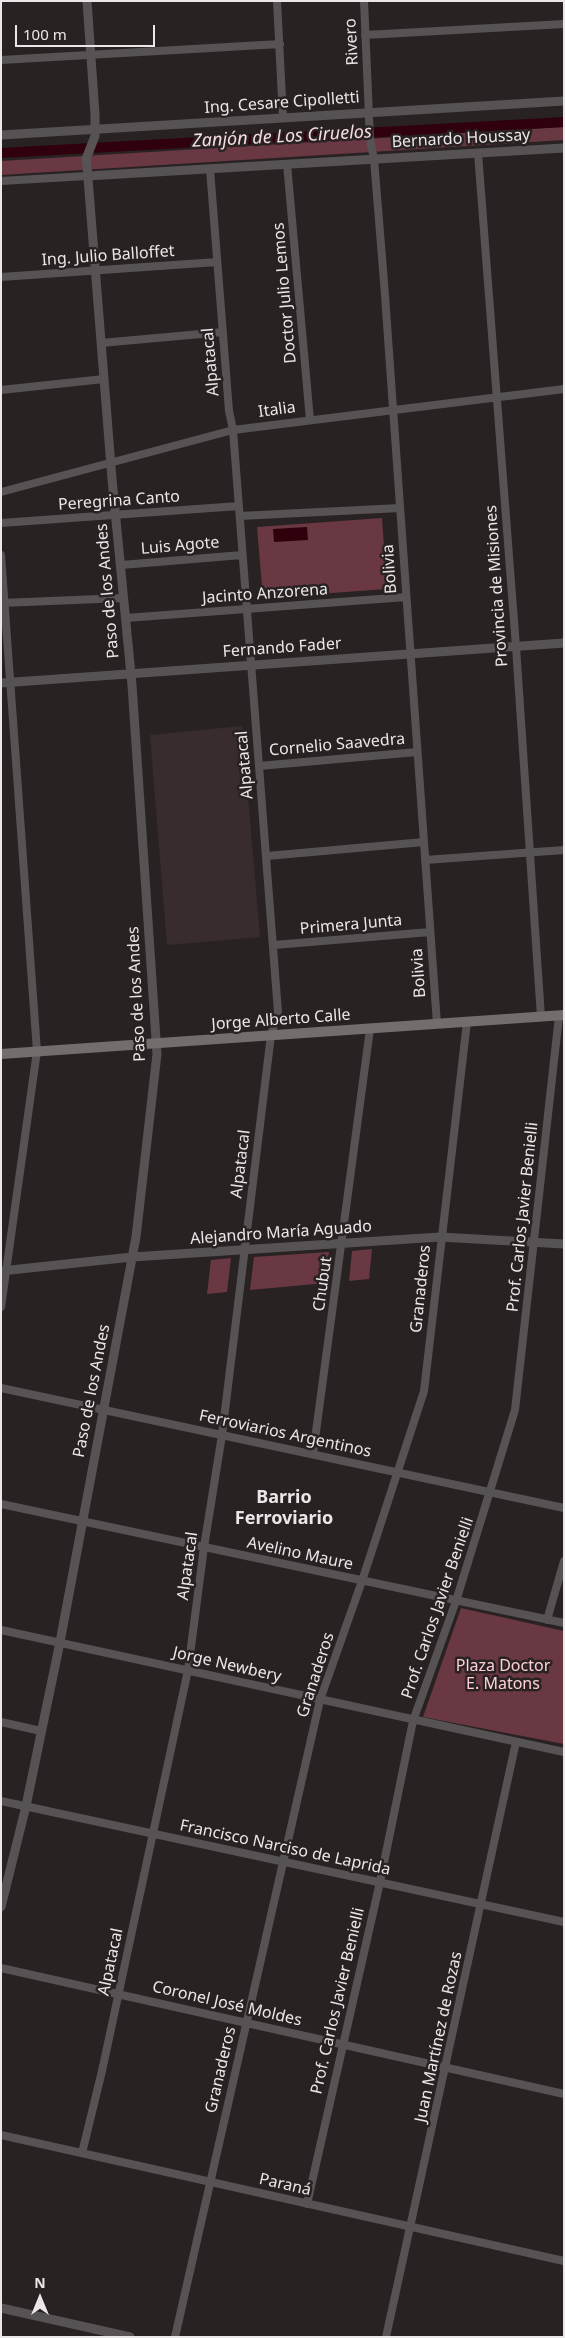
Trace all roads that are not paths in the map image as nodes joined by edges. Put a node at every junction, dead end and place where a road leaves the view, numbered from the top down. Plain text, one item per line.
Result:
1 (86, 1) edge
2 (278, 1) edge
3 (364, 1) edge
4 (564, 24) edge
5 (365, 35) junction
6 (280, 44) junction
7 (90, 55) junction
8 (1, 60) edge
9 (564, 101) edge
10 (370, 112) junction
11 (283, 118) junction
12 (95, 132) junction
13 (1, 135) edge
14 (564, 148) edge
15 (478, 153) junction
16 (374, 160) junction
17 (287, 164) junction
18 (210, 169) junction
19 (87, 176) junction
20 (1, 181) edge
21 (217, 262) junction
22 (96, 270) junction
23 (1, 277) edge
24 (223, 332) junction
25 (101, 343) junction
26 (104, 379) junction
27 (564, 389) edge
28 (1, 390) edge
29 (497, 397) junction
30 (393, 409) junction
31 (310, 420) junction
32 (233, 430) junction
33 (111, 464) junction
34 (1, 492) edge
35 (239, 506) junction
36 (400, 508) junction
37 (116, 515) junction
38 (240, 516) junction
39 (1, 523) edge
40 (1, 555) edge
41 (242, 555) junction
42 (121, 565) junction
43 (406, 597) junction
44 (124, 598) junction
45 (3, 602) edge
46 (246, 609) junction
47 (126, 618) junction
48 (564, 644) edge
49 (516, 647) junction
50 (410, 655) junction
51 (251, 665) junction
52 (131, 673) junction
53 (6, 682) edge
54 (417, 752) junction
55 (259, 766) junction
56 (424, 842) junction
57 (564, 850) edge
58 (530, 853) junction
59 (267, 856) junction
60 (425, 860) junction
61 (430, 932) junction
62 (274, 945) junction
63 (562, 1015) edge
64 (541, 1017) junction
65 (467, 1022) junction
66 (437, 1024) junction
67 (370, 1029) junction
68 (271, 1035) junction
69 (158, 1043) junction
70 (37, 1051) junction
71 (1, 1054) edge
72 (440, 1237) junction
73 (534, 1242) junction
74 (342, 1243) junction
75 (564, 1244) edge
76 (244, 1250) junction
77 (132, 1258) junction
78 (4, 1271) edge
79 (1, 1307) edge
80 (1, 1388) edge
81 (104, 1410) junction
82 (222, 1435) junction
83 (313, 1454) junction
84 (396, 1472) junction
85 (491, 1492) junction
86 (1, 1504) edge
87 (564, 1508) edge
88 (82, 1521) junction
89 (204, 1546) junction
90 (564, 1561) edge
91 (362, 1581) junction
92 (456, 1601) junction
93 (546, 1620) junction
94 (564, 1623) edge
95 (1, 1630) edge
96 (60, 1642) junction
97 (188, 1670) junction
98 (320, 1700) junction
99 (413, 1721) junction
100 (1, 1722) edge
101 (41, 1731) junction
102 (516, 1742) junction
103 (564, 1752) edge
104 (1, 1801) edge
105 (26, 1806) junction
106 (153, 1833) junction
107 (282, 1861) junction
108 (380, 1882) junction
109 (482, 1904) junction
110 (1, 1907) edge
111 (564, 1922) edge
112 (1, 1968) edge
113 (118, 1994) junction
114 (246, 2023) junction
115 (342, 2044) junction
116 (446, 2068) junction
117 (564, 2094) edge
118 (1, 2135) edge
119 (82, 2153) junction
120 (209, 2182) junction
121 (307, 2204) junction
122 (411, 2227) junction
123 (564, 2261) edge
124 (1, 2308) edge
125 (130, 2337) edge
126 (175, 2337) edge
127 (386, 2337) edge

1 - 7 street
2 - 6 street
3 - 5 street, Rivero
4 - 5 street
5 - 10 street, Rivero
6 - 7 street
6 - 11 street
7 - 8 street
7 - 12 street
9 - 10 street, Ing. Cesare Cipolletti
10 - 11 street, Ing. Cesare Cipolletti
10 - 16 street, Bolivia
11 - 12 street, Ing. Cesare Cipolletti
12 - 13 street, Ing. Cesare Cipolletti
12 - 19 street, Paso de los Andes
14 - 15 street, Bernardo Houssay
15 - 16 street, Bernardo Houssay
15 - 29 street, Provincia de Misiones
16 - 17 street, Bernardo Houssay
16 - 30 street, Bolivia
17 - 18 street, Bernardo Houssay
17 - 31 street, Doctor Julio Lemos
18 - 19 street, Bernardo Houssay
18 - 21 street, Alpatacal
19 - 20 street, Bernardo Houssay
19 - 22 street, Paso de los Andes
21 - 22 street, Ing. Julio Balloffet
21 - 24 street, Alpatacal
22 - 23 street, Ing. Julio Balloffet
22 - 25 street, Paso de los Andes
24 - 25 street
24 - 32 street, Alpatacal
25 - 26 street, Paso de los Andes
26 - 28 street
26 - 33 street, Paso de los Andes
27 - 29 street, Italia
29 - 30 street, Italia
29 - 49 street, Provincia de Misiones
30 - 31 street, Italia
30 - 36 street, Bolivia
31 - 32 street, Italia
32 - 33 street, Italia
32 - 35 street, Alpatacal
33 - 34 street, Italia
33 - 37 street, Paso de los Andes
35 - 37 street, Peregrina Canto
35 - 38 street, Alpatacal
36 - 38 street
36 - 43 street, Bolivia
37 - 39 street, Peregrina Canto
37 - 42 street, Paso de los Andes
38 - 41 street, Alpatacal
40 - 45 street
41 - 42 street, Luis Agote
41 - 46 street, Alpatacal
42 - 44 street, Paso de los Andes
43 - 46 street, Jacinto Anzorena
43 - 50 street, Bolivia
44 - 45 street
44 - 47 street, Paso de los Andes
45 - 53 street
46 - 47 street, Jacinto Anzorena
46 - 51 street, Alpatacal
47 - 52 street, Paso de los Andes
48 - 49 street, Fernando Fader
49 - 50 street, Fernando Fader
49 - 58 street, Provincia de Misiones
50 - 51 street, Fernando Fader
50 - 54 street, Bolivia
51 - 52 street, Fernando Fader
51 - 55 street, Alpatacal
52 - 53 street, Fernando Fader
52 - 69 street, Paso de los Andes
53 - 70 street
54 - 55 street, Cornelio Saavedra
54 - 56 street, Bolivia
55 - 59 street, Alpatacal
56 - 59 street
56 - 60 street, Bolivia
57 - 58 street
58 - 60 street
58 - 64 street, Provincia de Misiones
59 - 62 street, Alpatacal
60 - 61 street, Bolivia
61 - 62 street, Primera Junta
61 - 66 street, Bolivia
62 - 68 street, Alpatacal
63 - 64 main road, Jorge Alberto Calle
63 - 73 street, Prof. Carlos Javier Benielli
64 - 65 main road, Jorge Alberto Calle
65 - 66 main road, Jorge Alberto Calle
65 - 72 street, Granaderos
66 - 67 main road, Jorge Alberto Calle
67 - 68 main road, Jorge Alberto Calle
67 - 74 street, Chubut
68 - 69 main road, Jorge Alberto Calle
68 - 76 street, Alpatacal
69 - 70 main road, Jorge Alberto Calle
69 - 77 street, Paso de los Andes
70 - 71 main road, Jorge Alberto Calle
70 - 78 street
72 - 73 street, Alejandro María Aguado
72 - 74 street, Alejandro María Aguado
72 - 84 street, Granaderos
73 - 75 street, Alejandro María Aguado
73 - 85 street, Prof. Carlos Javier Benielli
74 - 76 street, Alejandro María Aguado
74 - 83 street, Chubut
76 - 77 street, Alejandro María Aguado
76 - 82 street, Alpatacal
77 - 78 street, Alejandro María Aguado
77 - 81 street, Paso de los Andes
78 - 79 street
80 - 81 street, Ferroviarios Argentinos
81 - 82 street, Ferroviarios Argentinos
81 - 88 street, Paso de los Andes
82 - 83 street, Ferroviarios Argentinos
82 - 89 street, Alpatacal
83 - 84 street, Ferroviarios Argentinos
84 - 85 street, Ferroviarios Argentinos
84 - 91 street, Granaderos
85 - 87 street, Ferroviarios Argentinos
85 - 92 street, Prof. Carlos Javier Benielli
86 - 88 street, Avelino Maure
88 - 89 street, Avelino Maure
88 - 96 street, Paso de los Andes
89 - 91 street, Avelino Maure
89 - 97 street, Alpatacal
90 - 93 street
91 - 92 street, Avelino Maure
91 - 98 street, Granaderos
92 - 93 street, Avelino Maure
92 - 99 street, Prof. Carlos Javier Benielli
93 - 94 street, Avelino Maure
95 - 96 street, Jorge Newbery
96 - 97 street, Jorge Newbery
96 - 101 street, Paso de los Andes
97 - 98 street, Jorge Newbery
97 - 106 street, Alpatacal
98 - 99 street, Jorge Newbery
98 - 107 street, Granaderos
99 - 102 street, Jorge Newbery
99 - 108 street, Prof. Carlos Javier Benielli
100 - 101 street
101 - 105 street, Paso de los Andes
102 - 103 street, Jorge Newbery
102 - 109 street, Juan Martínez de Rozas
104 - 105 street, Francisco Narciso de Laprida
105 - 106 street, Francisco Narciso de Laprida
105 - 110 street, Paso de los Andes
106 - 107 street, Francisco Narciso de Laprida
106 - 113 street, Alpatacal
107 - 108 street, Francisco Narciso de Laprida
107 - 114 street, Granaderos
108 - 109 street, Francisco Narciso de Laprida
108 - 115 street, Prof. Carlos Javier Benielli
109 - 111 street, Francisco Narciso de Laprida
109 - 116 street, Juan Martínez de Rozas
112 - 113 street, Coronel José Moldes
113 - 114 street, Coronel José Moldes
113 - 119 street, Alpatacal
114 - 115 street, Coronel José Moldes
114 - 120 street, Granaderos
115 - 116 street, Coronel José Moldes
115 - 121 street, Prof. Carlos Javier Benielli
116 - 117 street, Coronel José Moldes
116 - 122 street, Juan Martínez de Rozas
118 - 119 street, Paraná
119 - 120 street, Paraná
120 - 121 street, Paraná
120 - 126 street, Granaderos
121 - 122 street, Paraná
122 - 123 street, Paraná
122 - 127 street, Juan Martínez de Rozas
124 - 125 street

